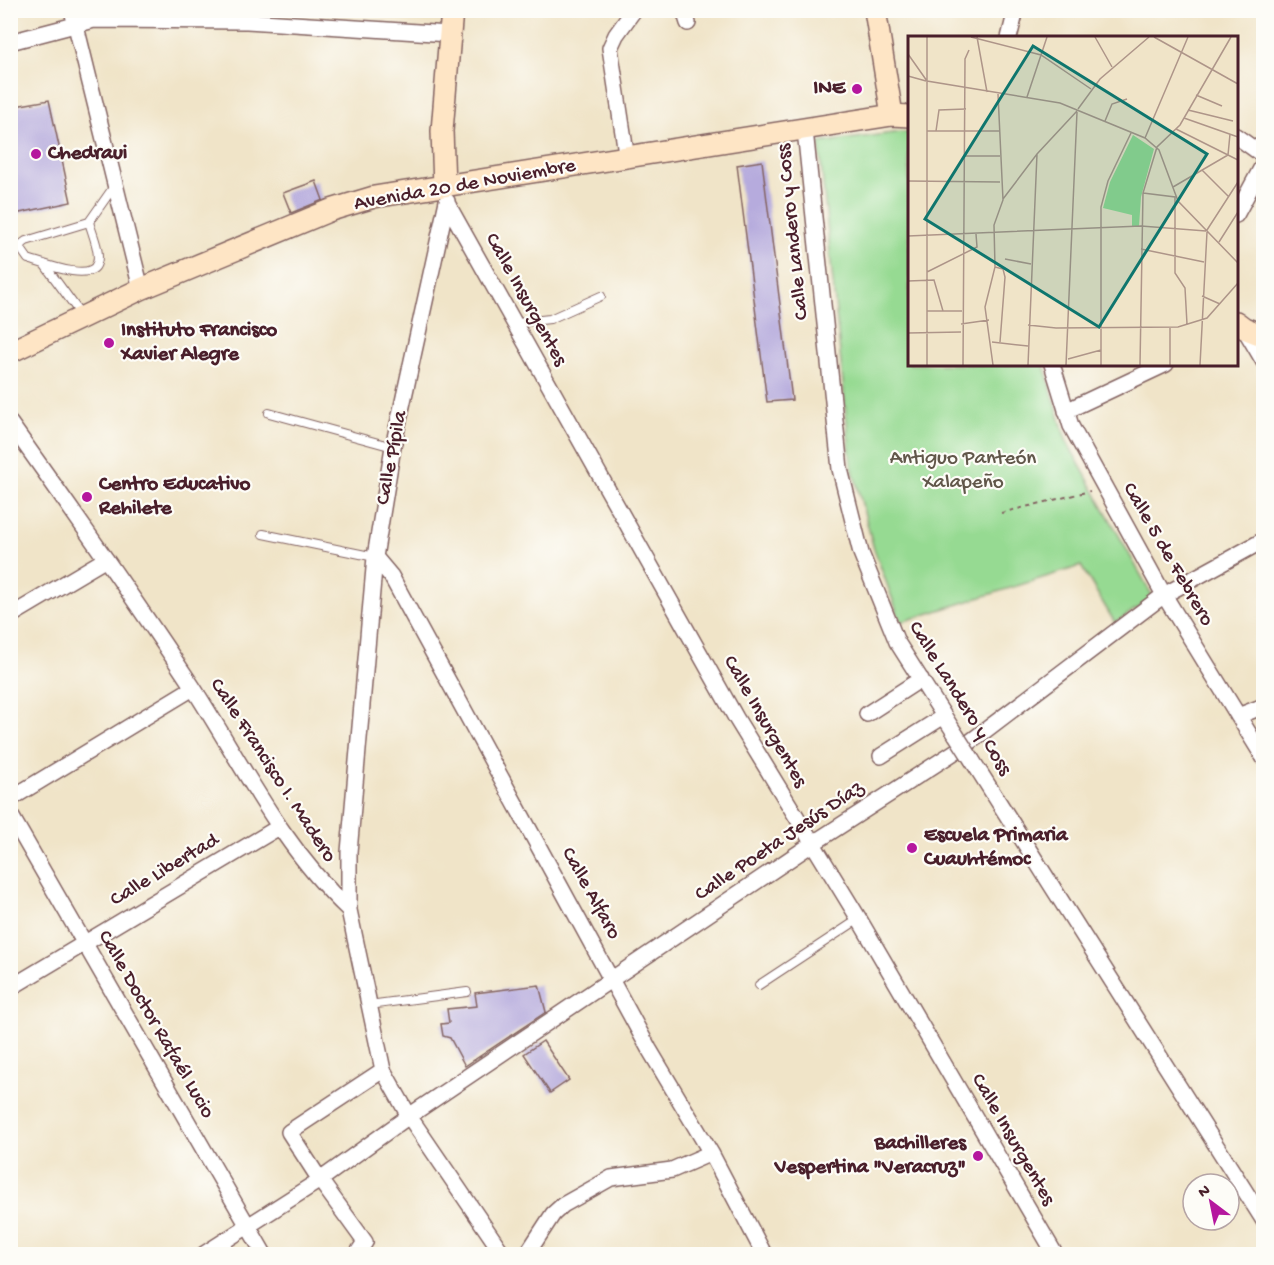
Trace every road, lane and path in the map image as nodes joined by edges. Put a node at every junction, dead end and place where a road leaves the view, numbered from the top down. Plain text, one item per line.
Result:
1 (452, 10) edge
2 (634, 10) edge
3 (875, 10) edge
4 (1017, 10) edge
5 (74, 16) edge
6 (248, 16) edge
7 (448, 34) junction
8 (1010, 36) edge
9 (10, 42) edge
10 (901, 115) edge
11 (805, 130) junction
12 (1238, 137) edge
13 (1263, 156) edge
14 (627, 159) junction
15 (1263, 163) edge
16 (116, 184) junction
17 (446, 196) junction
18 (1238, 211) edge
19 (89, 222) junction
20 (44, 264) junction
21 (141, 289) junction
22 (601, 296) dead end
23 (83, 317) junction
24 (514, 326) junction
25 (1239, 327) edge
26 (1263, 336) edge
27 (10, 352) edge
28 (1263, 362) edge
29 (1053, 366) edge
30 (1162, 366) edge
31 (1066, 411) junction
32 (269, 413) dead end
33 (10, 423) edge
34 (393, 447) junction
35 (1104, 487) junction
36 (1001, 513) dead end
37 (263, 534) dead end
38 (1263, 540) edge
39 (375, 556) junction
40 (106, 559) junction
41 (1164, 595) junction
42 (10, 616) edge
43 (921, 679) junction
44 (193, 688) junction
45 (1263, 706) edge
46 (867, 714) dead end
47 (944, 716) junction
48 (1238, 716) junction
49 (881, 756) dead end
50 (1263, 758) edge
51 (10, 799) edge
52 (10, 814) edge
53 (279, 827) junction
54 (812, 844) junction
55 (349, 910) junction
56 (859, 919) junction
57 (84, 943) junction
58 (613, 980) junction
59 (759, 985) dead end
60 (10, 988) edge
61 (467, 992) dead end
62 (369, 1005) junction
63 (383, 1070) junction
64 (409, 1116) junction
65 (711, 1154) junction
66 (320, 1180) junction
67 (1263, 1221) edge
68 (246, 1226) junction
69 (204, 1254) edge
70 (264, 1254) edge
71 (357, 1254) edge
72 (503, 1254) edge
73 (526, 1254) edge
74 (764, 1254) edge
75 (1055, 1254) edge

1 - 7 main road, Calle Pípila
2 - 14 street
3 - 10 main road
4 - 8 street
5 - 6 street
5 - 9 street
5 - 16 street
6 - 7 street
7 - 17 main road, Calle Pípila
10 - 11 main road, Avenida 20 de Noviembre
11 - 14 main road, Avenida 20 de Noviembre
11 - 43 street, Calle Landero y Coss
12 - 13 street
14 - 17 main road, Avenida 20 de Noviembre
15 - 18 street
16 - 19 lane
16 - 21 street
17 - 21 main road, Avenida 20 de Noviembre
17 - 24 street, Calle Insurgentes
17 - 34 street, Calle Pípila
19 - 20 lane
19 - 20 lane
20 - 23 lane
21 - 23 main road, Avenida 20 de Noviembre
22 - 24 lane
23 - 27 main road, Avenida 20 de Noviembre
24 - 54 street, Calle Insurgentes
25 - 26 main road
25 - 28 street
29 - 31 street, Calle 5 de Febrero
30 - 31 street
31 - 35 street, Calle 5 de Febrero
32 - 34 lane
33 - 40 street, Calle Francisco I. Madero
34 - 39 street, Calle Pípila
35 - 36 path
35 - 41 street, Calle 5 de Febrero
37 - 39 lane
38 - 41 street, Calle Poeta Jesús Díaz
39 - 55 street, Calle Pípila
39 - 58 street, Calle Alfaro
40 - 42 street
40 - 44 street, Calle Francisco I. Madero
41 - 48 street, Calle 5 de Febrero
41 - 54 street, Calle Poeta Jesús Díaz
43 - 46 street
43 - 47 street, Calle Landero y Coss
44 - 51 street
44 - 53 street, Calle Francisco I. Madero
45 - 48 street
47 - 49 street
47 - 67 street, Calle Landero y Coss, bridge
48 - 50 street, Calle 5 de Febrero
52 - 57 street, Calle Doctor Rafaél Lucio
53 - 55 street, Calle Francisco I. Madero
53 - 57 street, Calle Libertad
54 - 56 street, Calle Insurgentes
54 - 58 street, Calle Poeta Jesús Díaz
55 - 62 street
56 - 59 lane
56 - 75 street, Calle Insurgentes
57 - 60 street, Calle Libertad
57 - 68 street, Calle Doctor Rafaél Lucio
58 - 64 street, Calle Poeta Jesús Díaz
58 - 65 street, Calle Alfaro
61 - 62 lane
62 - 63 street
63 - 64 street
63 - 66 street
64 - 66 street, Calle Poeta Jesús Díaz
64 - 72 street
65 - 73 street
65 - 74 street, Calle Alfaro
66 - 68 street, Calle Poeta Jesús Díaz
66 - 71 street
68 - 69 street, Calle Poeta Jesús Díaz
68 - 70 street, Calle Doctor Rafaél Lucio

